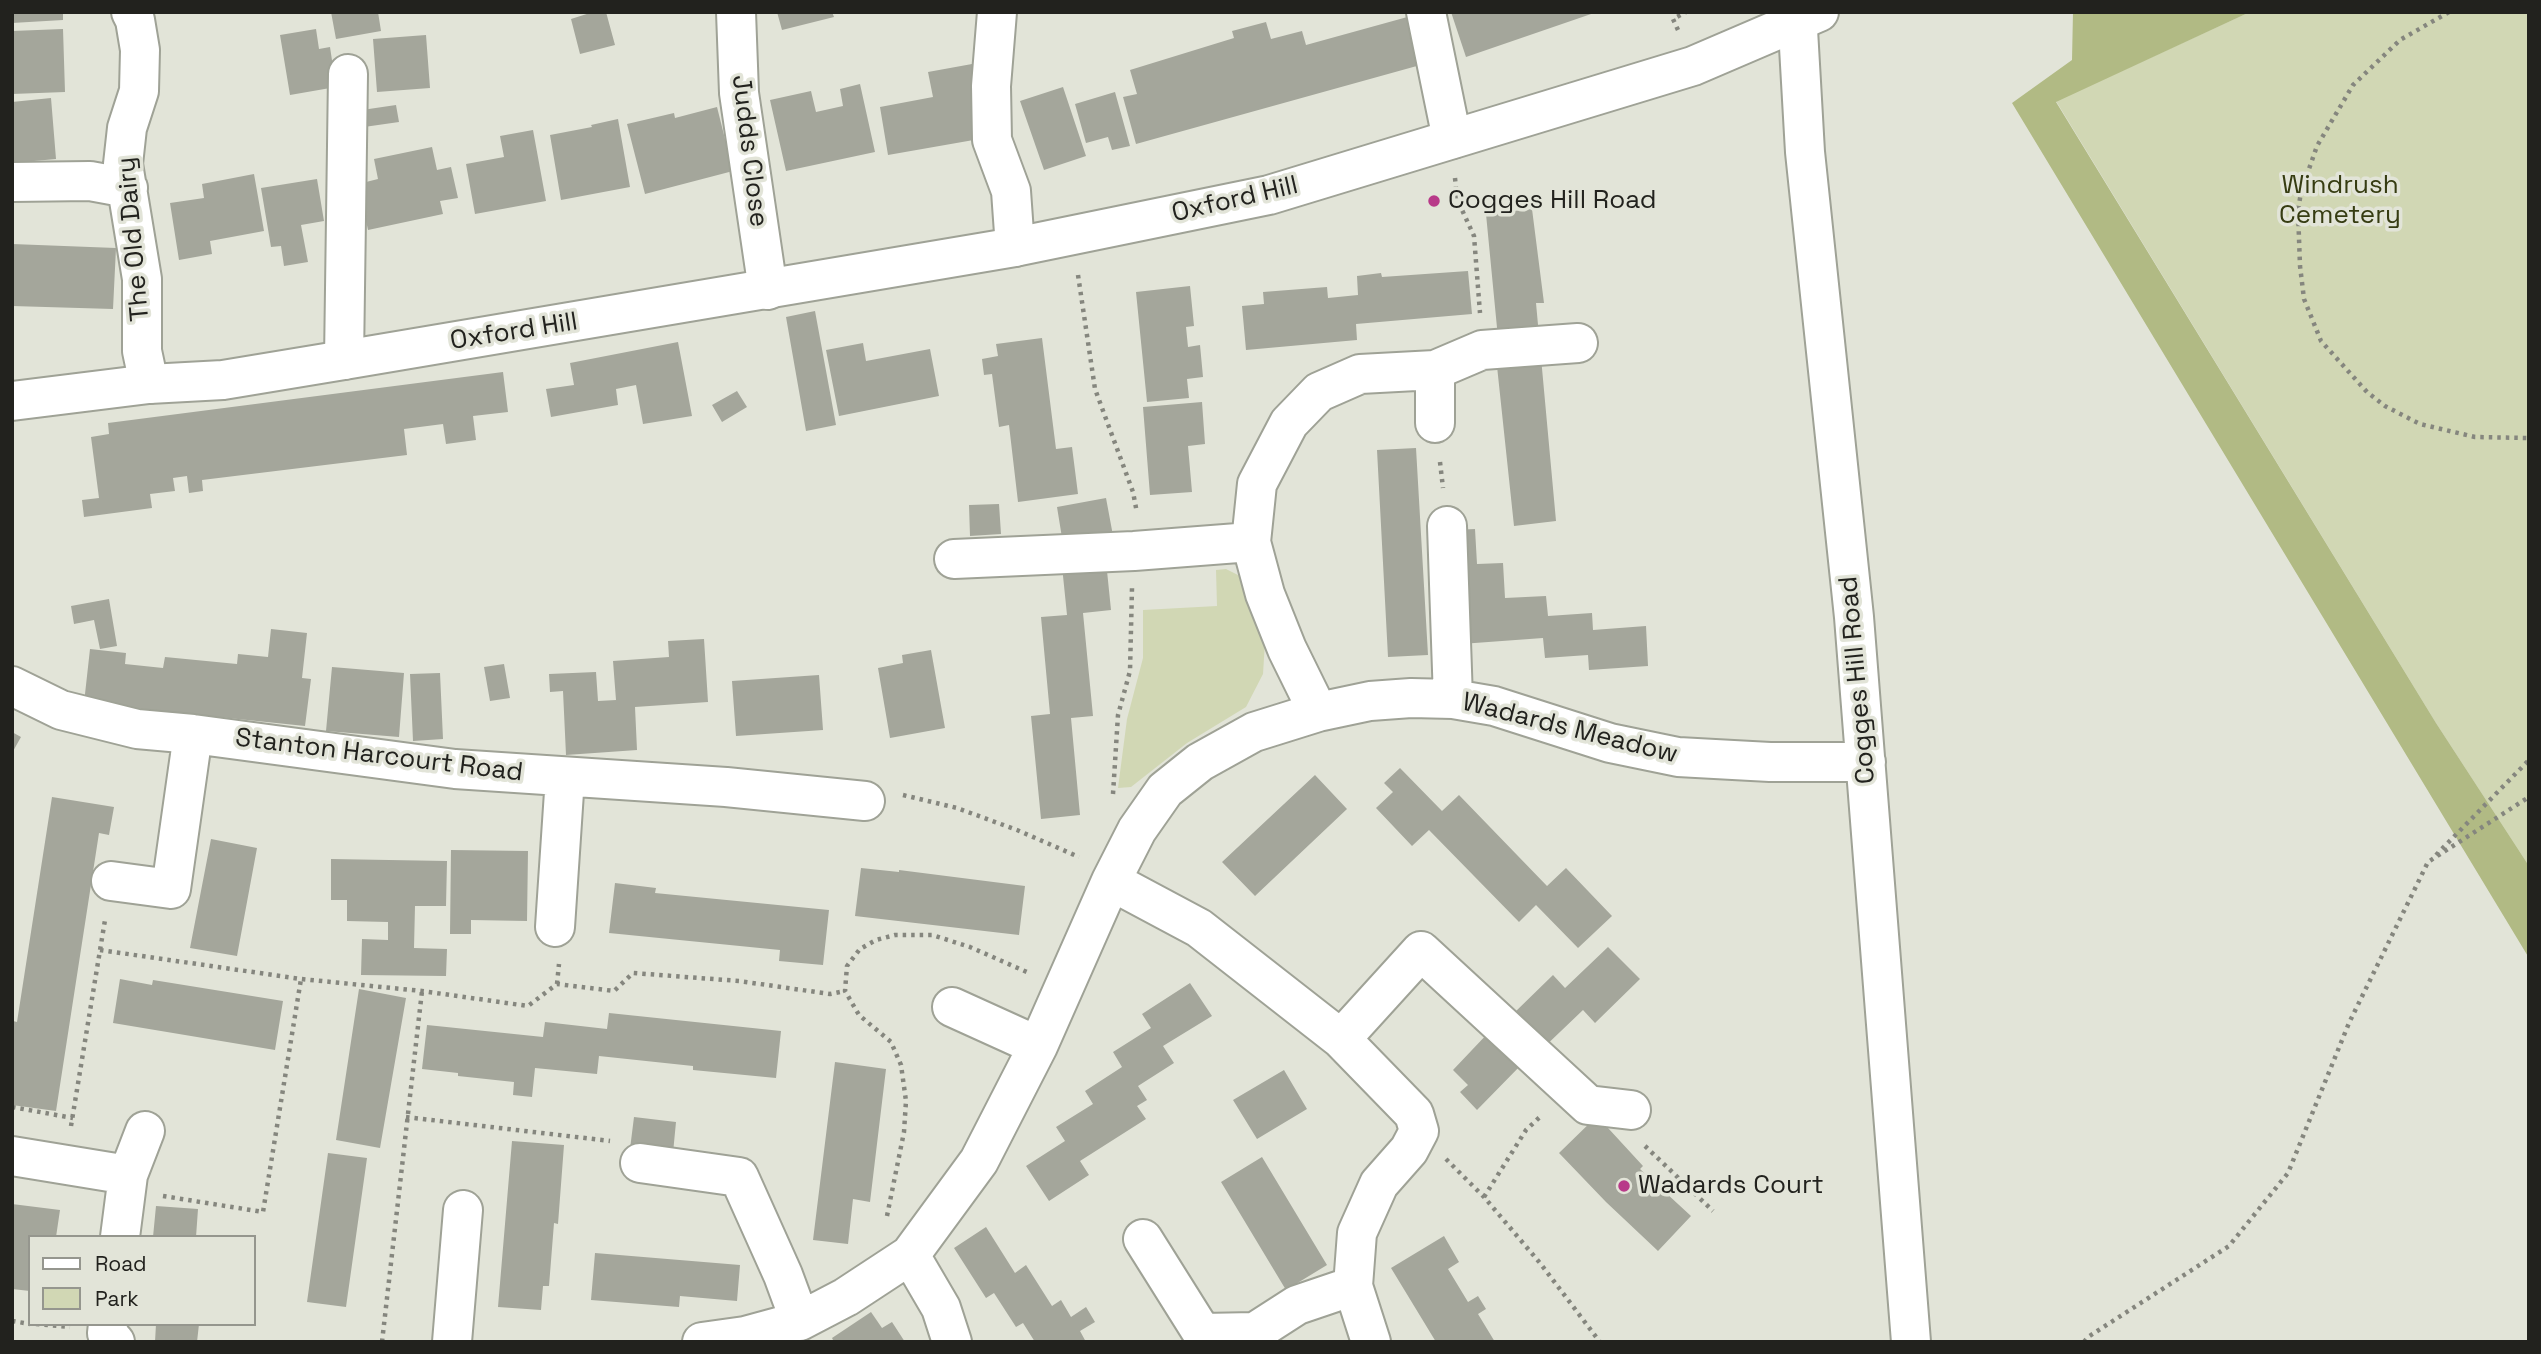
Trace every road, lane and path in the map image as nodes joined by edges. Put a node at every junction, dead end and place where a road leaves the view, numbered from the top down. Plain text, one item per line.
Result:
1 (131, 12) edge
2 (736, 12) edge
3 (997, 12) edge
4 (1426, 12) edge
5 (2449, 12) edge
6 (1805, 15) edge
7 (348, 74) dead end
8 (1452, 139) junction
9 (14, 188) edge
10 (128, 188) junction
11 (1014, 247) junction
12 (768, 290) junction
13 (1578, 343) dead end
14 (1482, 350) junction
15 (344, 360) junction
16 (1435, 370) junction
17 (149, 384) junction
18 (12, 401) edge
19 (1435, 423) joint
20 (2529, 438) edge
21 (1447, 526) joint
22 (1251, 542) junction
23 (954, 559) dead end
24 (12, 686) edge
25 (1453, 699) junction
26 (1318, 712) junction
27 (193, 734) junction
28 (2529, 760) edge
29 (1866, 762) junction
30 (565, 777) junction
31 (2529, 797) edge
32 (865, 801) joint
33 (2428, 862) junction
34 (111, 881) joint
35 (1111, 881) junction
36 (555, 927) dead end
37 (100, 950) junction
38 (301, 979) junction
39 (1063, 988) junction
40 (422, 990) junction
41 (845, 991) junction
42 (953, 1007) dead end
43 (1340, 1039) junction
44 (1038, 1046) junction
45 (1570, 1089) junction
46 (12, 1107) edge
47 (1631, 1110) joint
48 (406, 1117) junction
49 (73, 1118) junction
50 (145, 1131) dead end
51 (1419, 1131) junction
52 (12, 1156) edge
53 (640, 1163) joint
54 (65, 1165) junction
55 (127, 1182) junction
56 (1484, 1197) junction
57 (463, 1210) dead end
58 (1713, 1211) dead end
59 (120, 1235) edge
60 (1143, 1239) dead end
61 (910, 1255) junction
62 (1353, 1286) junction
63 (800, 1321) junction
64 (108, 1326) edge
65 (115, 1342) edge
66 (382, 1342) edge
67 (452, 1342) edge
68 (702, 1342) edge
69 (952, 1342) edge
70 (1371, 1342) edge
71 (1600, 1342) edge
72 (1911, 1342) edge
73 (2084, 1342) edge

1 - 10 street, The Old Dairy
2 - 12 street, Judds Close
3 - 11 street
4 - 8 street
5 - 20 path
6 - 8 street, Oxford Hill
6 - 29 street, Cogges Hill Road
7 - 15 street
8 - 11 street, Oxford Hill
8 - 14 path
9 - 10 street
10 - 17 street, The Old Dairy
11 - 12 street, Oxford Hill
12 - 15 street, Oxford Hill
13 - 14 street
14 - 16 street
15 - 17 street, Oxford Hill
16 - 19 street
16 - 22 street
17 - 18 street, Oxford Hill
19 - 21 path
21 - 25 street
22 - 23 street
22 - 26 street
24 - 27 street, Stanton Harcourt Road
25 - 26 street, Wadards Meadow
25 - 29 street, Wadards Meadow
26 - 35 street, Wadards Meadow
27 - 30 street, Stanton Harcourt Road
27 - 34 street
28 - 33 path
29 - 72 street, Cogges Hill Road
30 - 32 street, Stanton Harcourt Road
30 - 36 street
31 - 33 path
32 - 35 path
33 - 73 path
34 - 37 path
35 - 39 street, Wadards Meadow
35 - 43 street
37 - 38 path
37 - 49 path
38 - 40 path
38 - 55 path
39 - 41 path
39 - 44 street, Wadards Meadow
40 - 41 path
40 - 48 path
41 - 61 path
42 - 44 street
43 - 45 street
43 - 51 street
44 - 61 street, Wadards Meadow
45 - 47 street
45 - 56 path
46 - 49 path
47 - 58 path
48 - 53 path
48 - 66 path
49 - 54 path
50 - 55 street
51 - 56 path
51 - 62 street
52 - 54 street
53 - 63 street
54 - 55 street
55 - 59 street
56 - 71 path
57 - 67 street
60 - 62 street
61 - 63 street, Wadards Meadow
61 - 69 street
62 - 70 street
63 - 68 street, Wadards Meadow
64 - 65 street

